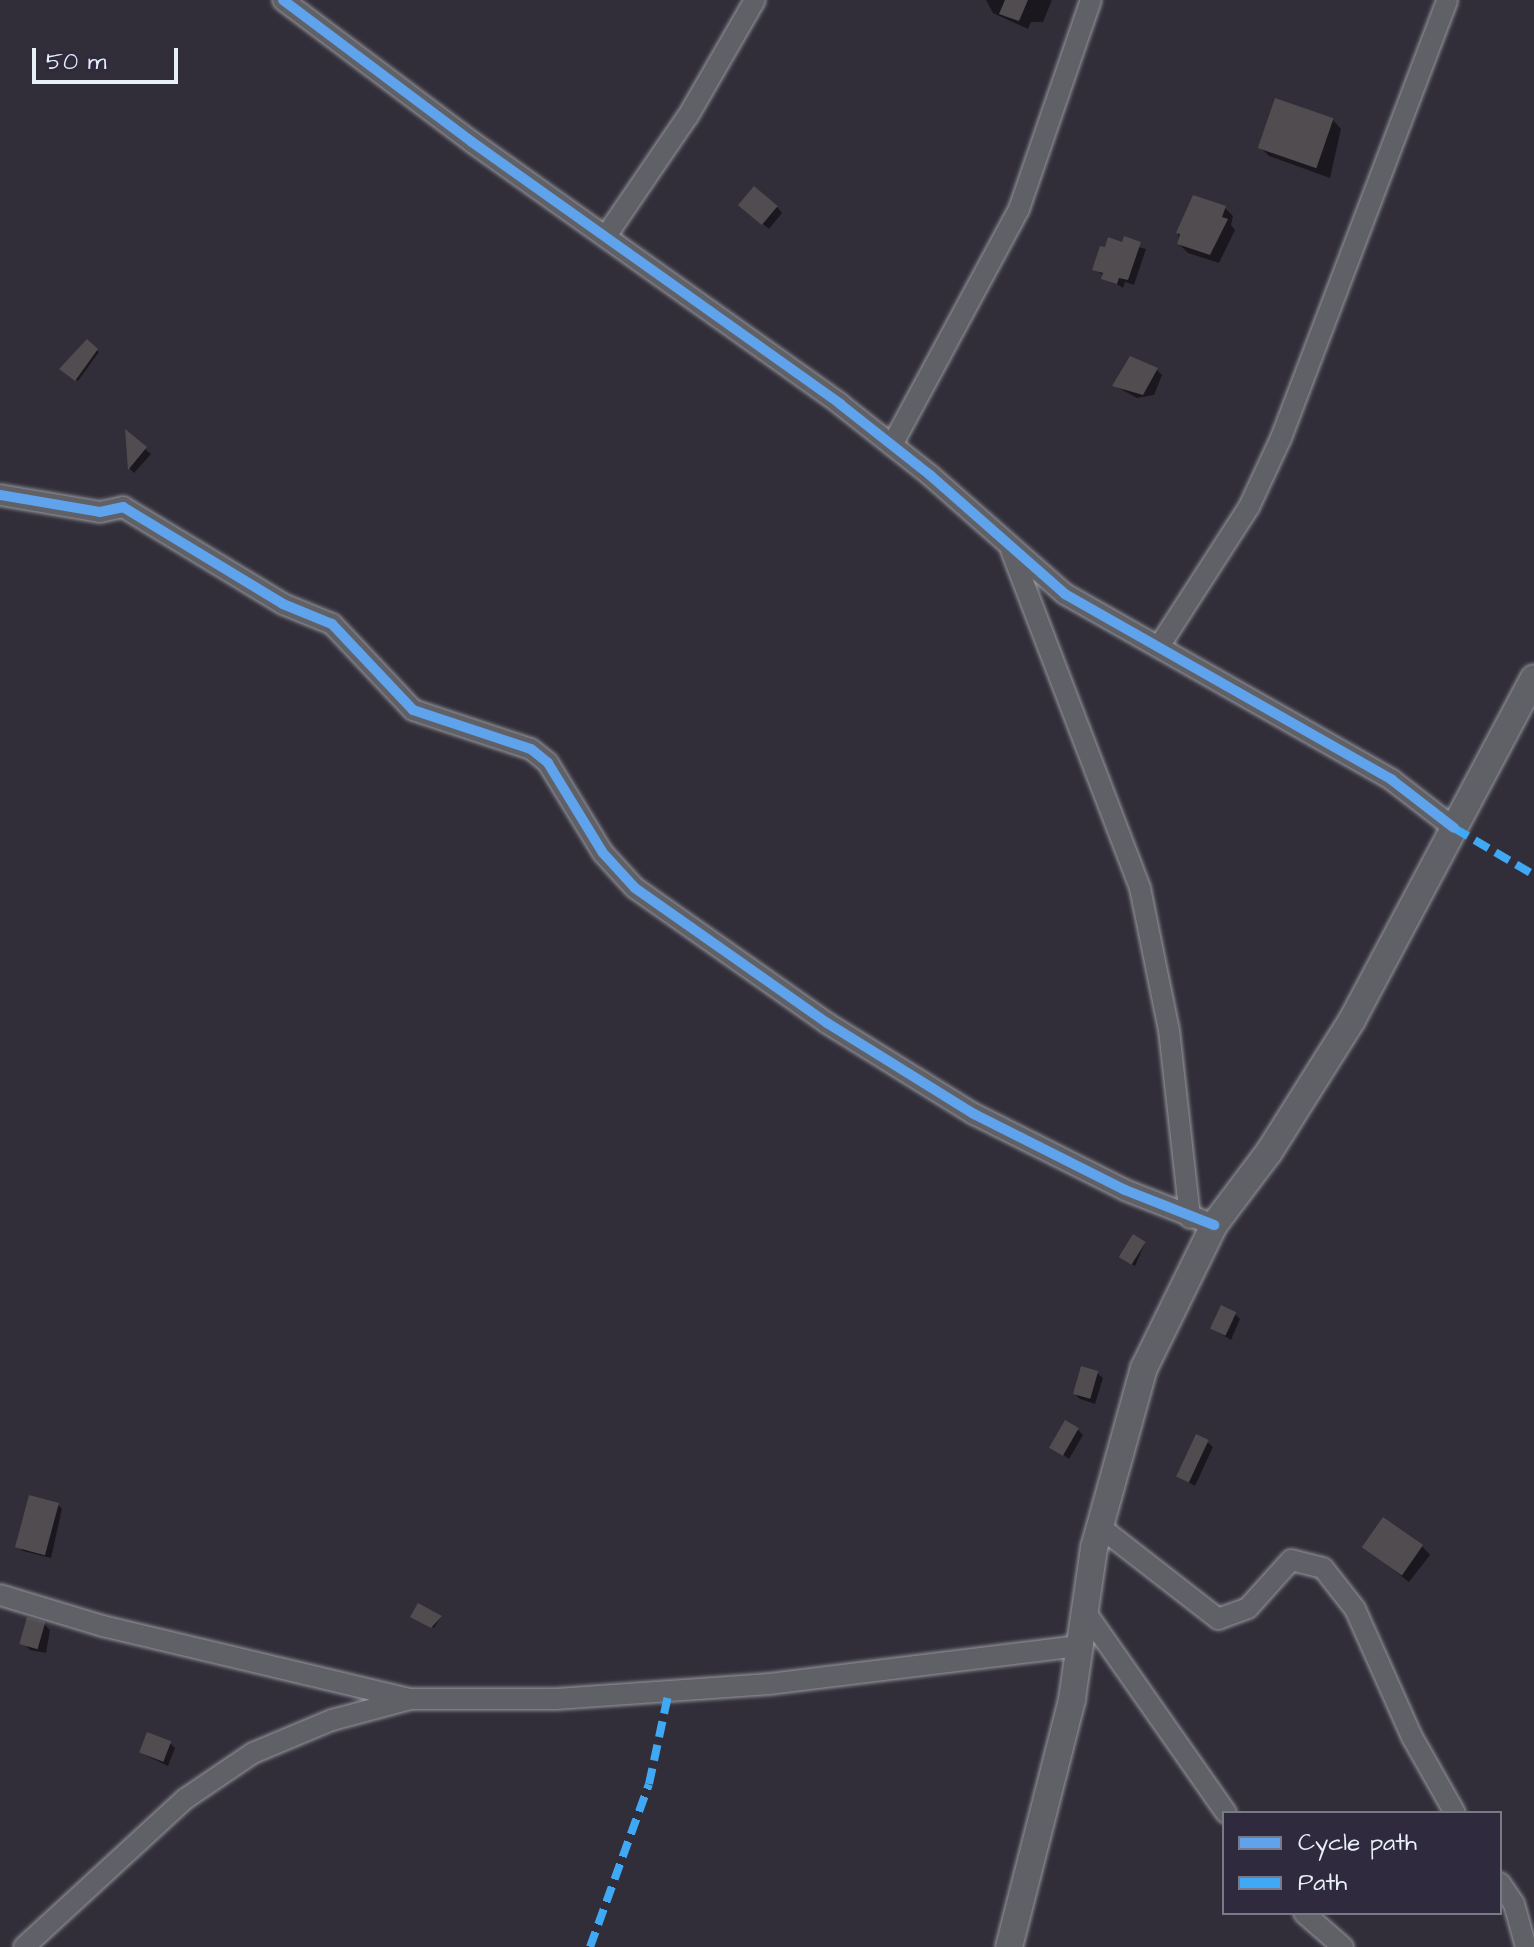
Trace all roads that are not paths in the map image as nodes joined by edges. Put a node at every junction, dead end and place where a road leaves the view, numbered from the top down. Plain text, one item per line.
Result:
1 (283, 0) edge
2 (755, 0) edge
3 (1091, 0) edge
4 (1447, 0) edge
5 (606, 236) junction
6 (892, 445) junction
7 (0, 495) edge
8 (1010, 547) junction
9 (1160, 645) junction
10 (1534, 678) edge
11 (1454, 828) junction
12 (1202, 1222) junction
13 (1100, 1527) junction
14 (0, 1595) edge
15 (1084, 1610) junction
16 (1079, 1646) junction
17 (410, 1699) junction
18 (1225, 1811) edge
19 (1454, 1811) edge
20 (1502, 1886) edge
21 (1306, 1915) edge
22 (24, 1947) edge
23 (1009, 1947) edge
24 (1343, 1947) edge
25 (1526, 1947) edge

1 - 5 street
2 - 5 street
3 - 6 street
4 - 9 street
5 - 6 street
6 - 8 street
7 - 12 street
8 - 9 street
8 - 12 street
9 - 11 street
10 - 11 street
11 - 12 street
12 - 13 street
13 - 15 street
13 - 19 street
14 - 17 street
15 - 16 street
15 - 18 street
16 - 17 street
16 - 23 street
17 - 22 street
20 - 25 street
21 - 24 street

